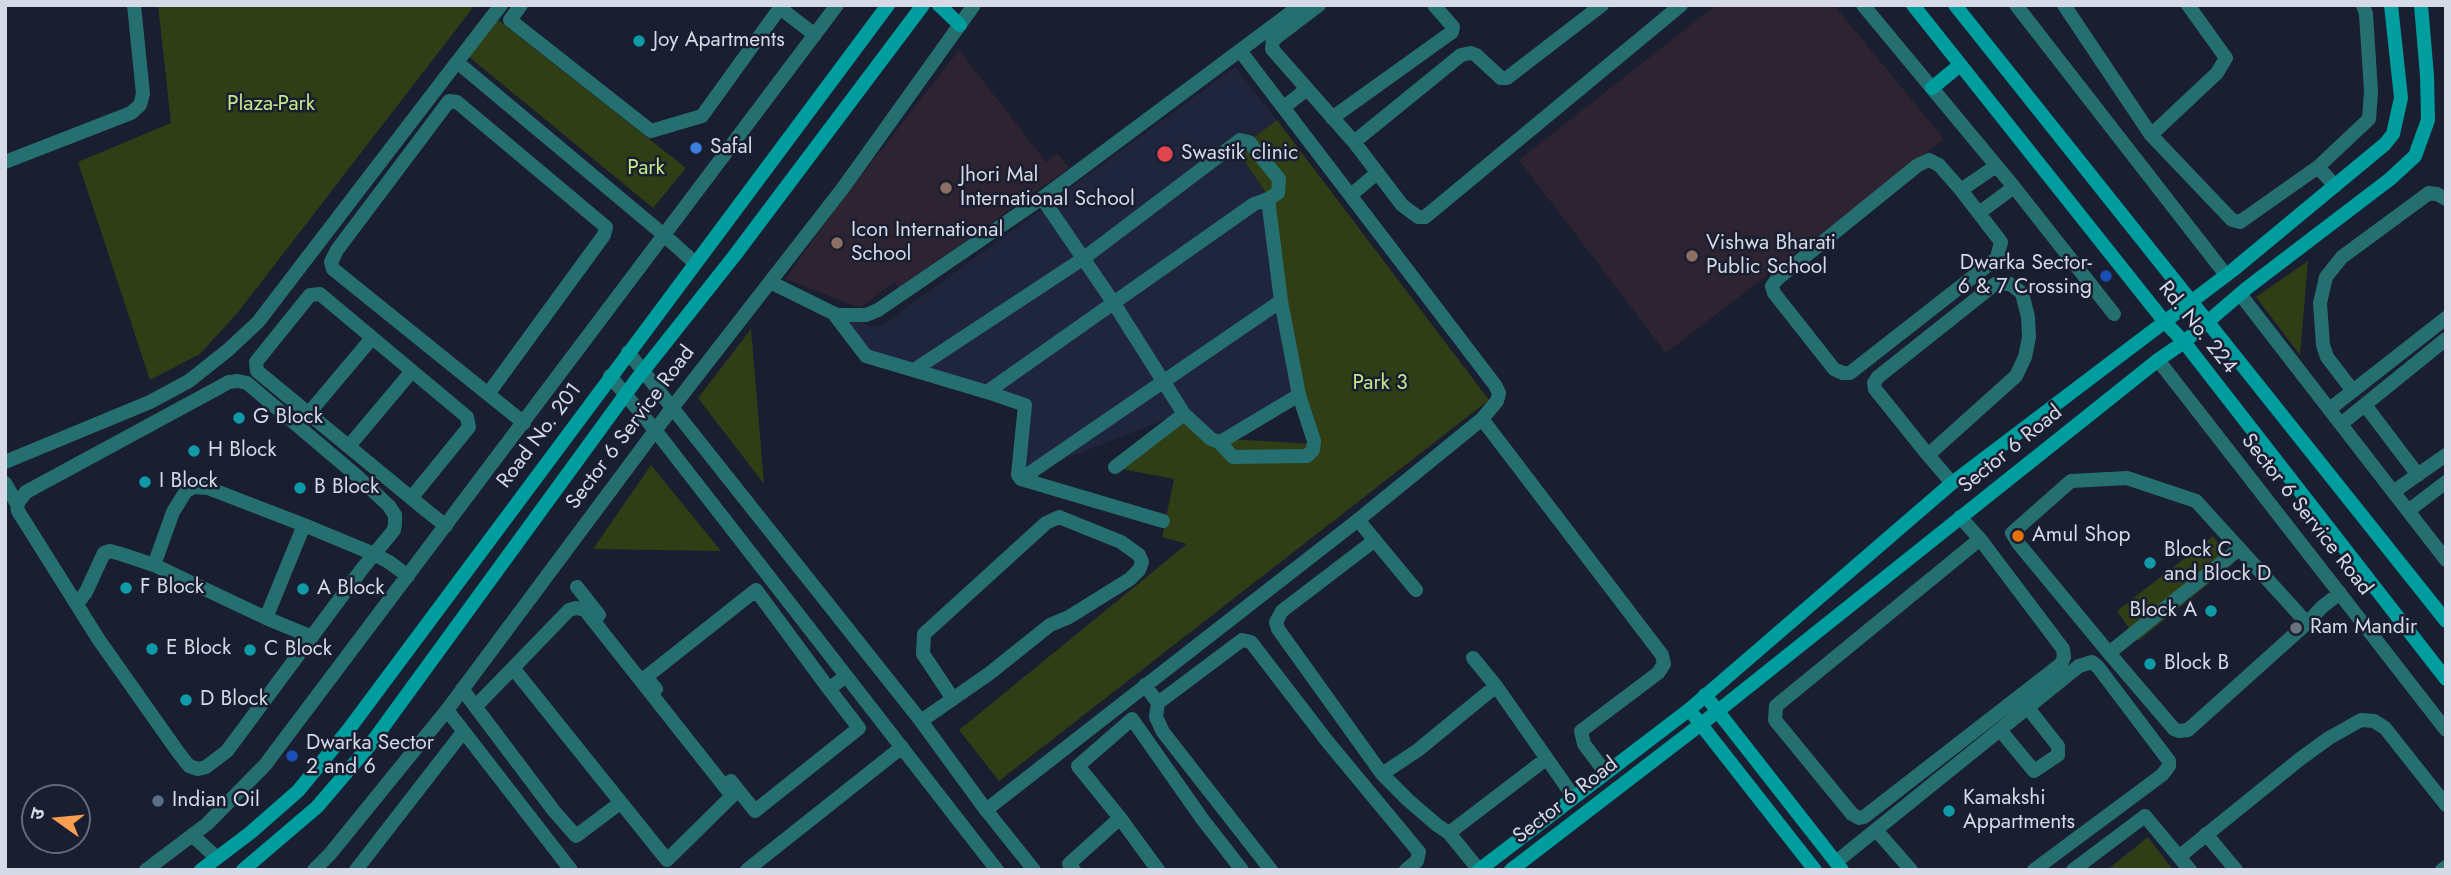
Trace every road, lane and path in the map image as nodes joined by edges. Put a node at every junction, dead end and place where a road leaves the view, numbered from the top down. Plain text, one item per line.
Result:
1 (134, 5) edge
2 (501, 5) edge
3 (522, 5) edge
4 (837, 5) edge
5 (888, 5) edge
6 (923, 5) edge
7 (939, 5) edge
8 (974, 5) edge
9 (1301, 5) edge
10 (1319, 5) edge
11 (1434, 5) edge
12 (1602, 5) edge
13 (1681, 5) edge
14 (1863, 5) edge
15 (1913, 5) edge
16 (1955, 5) edge
17 (2016, 5) edge
18 (2064, 5) edge
19 (2188, 5) edge
20 (2363, 5) edge
21 (2391, 5) edge
22 (2421, 5) edge
23 (781, 7) edge
24 (960, 25) junction
25 (816, 35) junction
26 (1241, 52) junction
27 (457, 62) junction
28 (1960, 65) junction
29 (1932, 88) junction
30 (1307, 89) junction
31 (1284, 107) junction
32 (1332, 118) junction
33 (2151, 135) junction
34 (1354, 142) junction
35 (5, 162) edge
36 (1996, 166) junction
37 (2318, 167) junction
38 (1377, 173) junction
39 (2335, 186) junction
40 (2014, 187) junction
41 (1961, 190) junction
42 (1351, 195) junction
43 (1042, 198) junction
44 (1268, 199) junction
45 (2446, 199) edge
46 (1979, 213) junction
47 (664, 234) junction
48 (1084, 258) junction
49 (695, 263) junction
50 (2226, 275) junction
51 (770, 282) junction
52 (2240, 294) junction
53 (1281, 300) junction
54 (1114, 302) junction
55 (2189, 302) junction
56 (834, 314) junction
57 (2114, 314) dead end
58 (2446, 318) edge
59 (2164, 321) junction
60 (2206, 323) junction
61 (372, 338) junction
62 (2446, 339) edge
63 (2184, 342) junction
64 (628, 352) junction
65 (2158, 360) junction
66 (914, 370) junction
67 (643, 371) junction
68 (412, 372) junction
69 (610, 376) junction
70 (1163, 382) junction
71 (2353, 391) junction
72 (987, 392) junction
73 (488, 394) junction
74 (626, 394) junction
75 (1299, 395) junction
76 (2365, 405) junction
77 (671, 408) junction
78 (2331, 408) junction
79 (309, 413) junction
80 (1184, 414) junction
81 (1482, 419) junction
82 (524, 422) junction
83 (2341, 424) junction
84 (656, 430) junction
85 (1219, 442) junction
86 (349, 446) junction
87 (1928, 455) junction
88 (2446, 455) edge
89 (5, 462) edge
90 (1115, 467) dead end
91 (2418, 475) junction
92 (1021, 479) junction
93 (5, 483) edge
94 (1952, 483) junction
95 (2443, 489) edge
96 (2393, 492) junction
97 (412, 497) junction
98 (17, 504) junction
99 (2408, 511) junction
100 (1960, 517) junction
101 (1358, 520) junction
102 (1163, 521) dead end
103 (304, 525) junction
104 (446, 526) junction
105 (1980, 539) junction
106 (1375, 540) junction
107 (2239, 549) junction
108 (374, 554) junction
109 (2446, 560) edge
110 (154, 565) junction
111 (408, 576) junction
112 (577, 587) dead end
113 (1416, 590) dead end
114 (2340, 593) junction
115 (77, 604) junction
116 (266, 618) junction
117 (2446, 621) edge
118 (2307, 623) junction
119 (312, 636) junction
120 (2109, 653) junction
121 (1473, 658) dead end
122 (513, 668) junction
123 (846, 676) junction
124 (646, 677) junction
125 (2446, 679) edge
126 (1145, 685) junction
127 (1496, 686) junction
128 (462, 689) junction
129 (829, 689) junction
130 (1705, 695) junction
131 (953, 699) junction
132 (1158, 703) junction
133 (476, 706) junction
134 (2028, 708) junction
135 (1689, 709) junction
136 (446, 710) junction
137 (1718, 711) junction
138 (921, 721) junction
139 (1701, 724) junction
140 (2000, 730) junction
141 (2446, 730) edge
142 (463, 732) junction
143 (902, 747) junction
144 (1546, 759) junction
145 (1605, 772) junction
146 (1382, 774) junction
147 (1573, 796) junction
148 (620, 803) junction
149 (2446, 806) edge
150 (986, 810) junction
151 (1120, 818) junction
152 (1876, 830) junction
153 (1450, 833) junction
154 (2206, 834) junction
155 (192, 835) junction
156 (2180, 856) junction
157 (217, 858) junction
158 (1839, 866) edge
159 (146, 870) edge
160 (201, 870) edge
161 (243, 870) edge
162 (314, 870) edge
163 (356, 870) edge
164 (571, 870) edge
165 (747, 870) edge
166 (997, 870) edge
167 (1034, 870) edge
168 (1074, 870) edge
169 (1158, 870) edge
170 (1242, 870) edge
171 (1270, 870) edge
172 (1406, 870) edge
173 (1479, 870) edge
174 (1511, 870) edge
175 (1815, 870) edge
176 (1911, 870) edge
177 (2034, 870) edge
178 (2073, 870) edge
179 (2190, 870) edge
180 (2236, 870) edge

1 - 35 street
2 - 27 street
3 - 23 street
4 - 25 street
5 - 49 main road, Road No. 201
6 - 67 main road
7 - 24 main road
8 - 24 street, Sector 6 Service Road
9 - 26 street
10 - 30 street
11 - 32 street
12 - 34 street
13 - 38 street
14 - 29 street
15 - 28 main road, Rd. No. 224
16 - 55 main road, Rd. No. 224
17 - 50 street
18 - 33 street
19 - 33 street
20 - 37 street
21 - 39 main road, Sector 6 Road
22 - 52 main road, Sector 6 Road
23 - 25 street
24 - 51 street, Sector 6 Service Road
25 - 47 street
26 - 31 street
26 - 43 street
27 - 47 street
27 - 89 street
28 - 29 main road
28 - 59 main road, Rd. No. 224
29 - 36 street
30 - 31 street
30 - 32 street
31 - 42 street
32 - 34 street
33 - 37 street
34 - 38 street
36 - 40 street
36 - 41 street
37 - 39 street
38 - 42 street
39 - 50 main road, Sector 6 Road
40 - 46 street
40 - 57 street
41 - 46 street
41 - 46 street
42 - 81 street
43 - 48 street
43 - 56 street
44 - 48 street
44 - 53 street
44 - 54 street
45 - 71 street
47 - 49 street
47 - 82 street
48 - 54 street
48 - 66 street
49 - 64 main road, Road No. 201
50 - 55 main road, Sector 6 Road
51 - 56 street
51 - 77 street, Sector 6 Service Road
52 - 60 main road, Sector 6 Road
52 - 78 street
53 - 70 street
53 - 75 street
54 - 70 street
54 - 72 street
55 - 59 main road, Sector 6 Road
55 - 60 main road, Rd. No. 224
56 - 66 street
58 - 71 street
59 - 63 main road, Rd. No. 224
59 - 94 main road, Sector 6 Road
60 - 63 main road, Sector 6 Road
60 - 117 main road, Rd. No. 224
61 - 68 street
61 - 79 street
61 - 79 street
62 - 76 street
63 - 65 main road, Sector 6 Road
63 - 125 main road, Rd. No. 224
64 - 67 street
64 - 69 main road, Road No. 201
65 - 100 main road, Sector 6 Road
65 - 114 street, Sector 6 Service Road
66 - 72 street
67 - 74 main road
67 - 77 street
68 - 86 street
68 - 97 street
69 - 74 street
69 - 157 main road, Road No. 201
70 - 80 street
70 - 92 street
71 - 78 street
72 - 92 street
73 - 73 street
73 - 82 street
74 - 84 street
74 - 161 main road
75 - 85 street
75 - 85 street
76 - 83 street
76 - 91 street
77 - 84 street, Sector 6 Service Road
77 - 138 street
78 - 83 street
79 - 86 street
80 - 85 street
80 - 90 street
81 - 101 street
81 - 145 street
82 - 104 street
83 - 96 street
84 - 123 street
84 - 128 street, Sector 6 Service Road
86 - 97 street
87 - 87 street
87 - 94 street
88 - 91 street
91 - 96 street
92 - 102 street
93 - 98 street
94 - 130 main road, Sector 6 Road
95 - 99 street
96 - 99 street
97 - 104 street
98 - 108 street
98 - 115 street
99 - 109 street
100 - 105 street
100 - 137 main road, Sector 6 Road
101 - 106 street
101 - 126 street
103 - 108 street
103 - 110 street
103 - 116 street
104 - 111 street
105 - 105 street
106 - 113 street
106 - 146 street
107 - 118 street
107 - 120 street
107 - 120 street
108 - 111 street
108 - 119 street
110 - 115 street
110 - 116 street
111 - 155 street
112 - 124 street
114 - 118 street
114 - 141 street, Sector 6 Service Road
115 - 119 street
116 - 119 street
118 - 120 street
121 - 127 street
122 - 133 street
122 - 148 street
122 - 148 street
123 - 129 street
123 - 143 street
124 - 129 street
124 - 129 street
126 - 132 street
126 - 150 street
127 - 144 street
127 - 146 street
128 - 133 street
128 - 136 street, Sector 6 Service Road
130 - 135 main road, Sector 6 Road
130 - 137 main road
131 - 131 street
131 - 138 street
132 - 171 street
132 - 172 street
133 - 148 street
134 - 140 street
134 - 140 street
134 - 177 street
135 - 139 main road
135 - 145 main road, Sector 6 Road
136 - 142 street
136 - 162 street, Sector 6 Service Road
137 - 139 main road, Sector 6 Road
137 - 158 main road
138 - 150 street
139 - 174 main road, Sector 6 Road
139 - 175 main road
140 - 152 street
142 - 163 street
142 - 164 street
143 - 165 street
143 - 166 street
144 - 147 street
144 - 153 street
145 - 147 main road, Sector 6 Road
146 - 153 street
147 - 173 main road, Sector 6 Road
149 - 154 street
150 - 167 street
151 - 168 street
151 - 169 street
151 - 170 street
152 - 158 street
152 - 176 street
153 - 173 street
154 - 156 street
154 - 180 street
155 - 157 street
155 - 159 street
156 - 178 street
156 - 179 street
157 - 160 main road, Road No. 201

